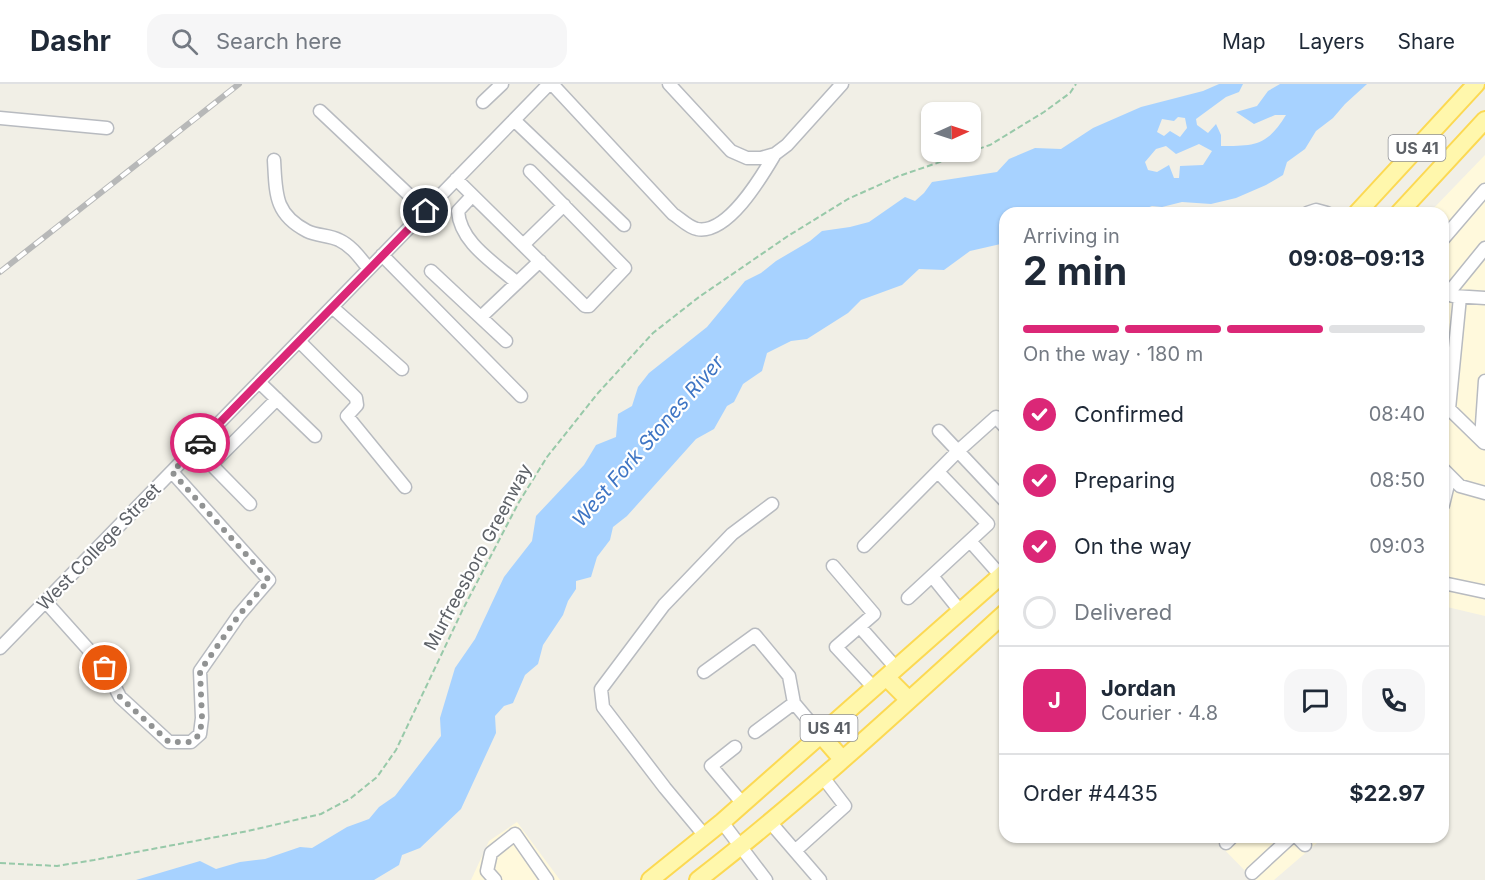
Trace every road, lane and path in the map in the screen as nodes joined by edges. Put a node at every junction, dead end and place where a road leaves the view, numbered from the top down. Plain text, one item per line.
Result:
1 (502, 84) edge
2 (551, 84) edge
3 (669, 84) edge
4 (842, 84) edge
5 (1076, 84) edge
6 (1476, 84) edge
7 (483, 102) dead end
8 (320, 111) dead end
9 (0, 118) edge
10 (514, 120) junction
11 (1485, 120) edge
12 (107, 128) dead end
13 (776, 154) junction
14 (274, 160) dead end
15 (530, 171) dead end
16 (456, 179) junction
17 (1485, 192) edge
18 (472, 196) junction
19 (564, 206) junction
20 (1363, 207) edge
21 (1405, 207) edge
22 (426, 211) junction
23 (624, 225) dead end
24 (1449, 232) edge
25 (523, 245) junction
26 (1485, 248) edge
27 (382, 255) junction
28 (540, 261) junction
29 (369, 269) junction
30 (431, 271) dead end
31 (517, 283) junction
32 (1449, 290) edge
33 (1449, 296) edge
34 (1460, 297) junction
35 (1485, 298) edge
36 (332, 307) junction
37 (482, 316) junction
38 (506, 340) dead end
39 (299, 341) junction
40 (402, 369) dead end
41 (1485, 381) edge
42 (259, 382) junction
43 (1449, 383) edge
44 (521, 396) dead end
45 (277, 399) junction
46 (1449, 409) edge
47 (999, 420) edge
48 (939, 431) dead end
49 (315, 436) dead end
50 (1483, 442) edge
51 (195, 448) junction
52 (961, 448) junction
53 (212, 464) junction
54 (172, 472) junction
55 (938, 472) junction
56 (1449, 476) edge
57 (405, 486) dead end
58 (1485, 493) edge
59 (999, 494) edge
60 (250, 504) dead end
61 (772, 504) dead end
62 (970, 541) junction
63 (864, 546) dead end
64 (833, 566) dead end
65 (999, 570) edge
66 (932, 576) junction
67 (999, 578) edge
68 (1449, 584) edge
69 (1485, 592) edge
70 (908, 598) dead end
71 (45, 601) junction
72 (961, 612) junction
73 (999, 618) edge
74 (860, 627) junction
75 (0, 648) edge
76 (704, 672) dead end
77 (892, 673) junction
78 (874, 688) junction
79 (909, 700) junction
80 (794, 703) junction
81 (755, 732) dead end
82 (821, 735) junction
83 (735, 747) dead end
84 (842, 759) junction
85 (822, 776) junction
86 (743, 804) junction
87 (722, 822) junction
88 (770, 822) junction
89 (705, 836) junction
90 (1284, 843) edge
91 (742, 846) junction
92 (796, 850) junction
93 (0, 863) edge
94 (1252, 873) dead end
95 (495, 880) edge
96 (547, 880) edge
97 (650, 880) edge
98 (698, 880) edge
99 (766, 880) edge
100 (820, 880) edge

1 - 7 street
2 - 10 street, West College Street
2 - 13 street
3 - 13 street
4 - 13 street
5 - 93 path, Murfreesboro Greenway
6 - 20 main road, US 41
8 - 22 street
9 - 12 street
10 - 16 street, West College Street
10 - 23 street
11 - 21 main road, US 41
14 - 29 street
15 - 19 street
16 - 18 street
16 - 22 street, West College Street
17 - 24 street
18 - 25 street
18 - 31 street
19 - 25 street
19 - 28 street
22 - 27 street, West College Street
25 - 28 street
26 - 32 street
27 - 29 street, West College Street
27 - 44 street
28 - 31 street
29 - 36 street, West College Street
30 - 37 street
31 - 37 street
33 - 34 street
34 - 35 street
34 - 43 street
36 - 39 street, West College Street
36 - 40 street
37 - 38 street
39 - 42 street, West College Street
39 - 57 street
41 - 50 street
42 - 45 street
42 - 51 street, West College Street
45 - 49 street
45 - 53 street
46 - 50 street
47 - 52 street
48 - 52 street
51 - 53 street
51 - 54 street, West College Street
52 - 55 street
52 - 59 street
53 - 60 street
54 - 71 street, West College Street
54 - 71 street
55 - 62 street
55 - 63 street
56 - 58 street
61 - 89 street
62 - 65 street
62 - 66 street
64 - 74 street
66 - 70 street
66 - 72 street
67 - 72 main road, US 41
68 - 69 street
71 - 75 street, West College Street
72 - 77 main road, US 41
73 - 79 main road, US 41
74 - 77 street
74 - 78 street
76 - 80 street
77 - 78 main road, US 41
77 - 79 main road
78 - 82 main road, US 41
79 - 84 main road, US 41
80 - 81 street
80 - 82 street
82 - 84 main road
82 - 86 main road, US 41
83 - 86 street
84 - 85 main road, US 41
85 - 88 main road, US 41
85 - 92 street
86 - 87 main road, US 41
87 - 89 main road, US 41
87 - 91 street
88 - 91 main road, US 41
88 - 92 street
89 - 97 main road, US 41
90 - 94 street
91 - 98 main road, US 41
91 - 99 street
92 - 100 street
95 - 96 street

